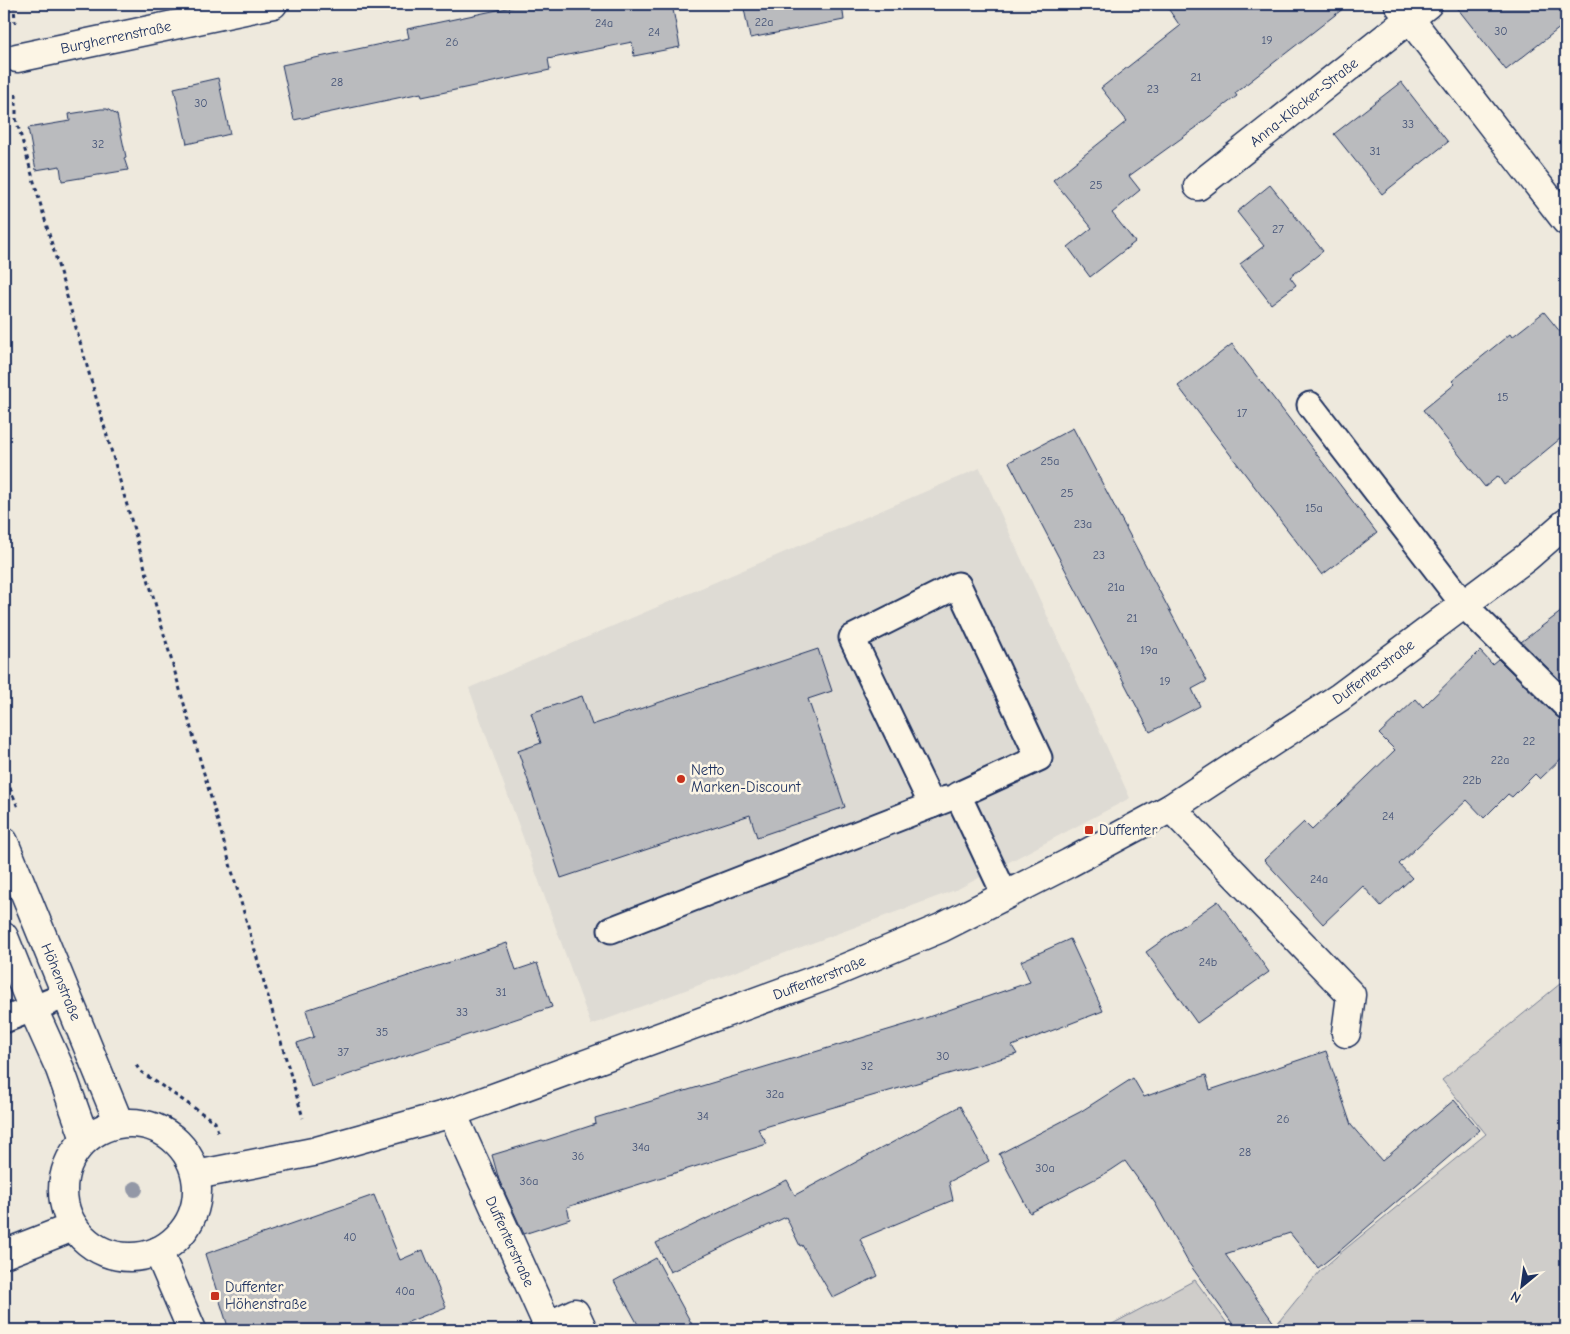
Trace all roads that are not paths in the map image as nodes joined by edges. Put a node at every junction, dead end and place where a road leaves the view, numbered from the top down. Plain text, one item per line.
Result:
1 (273, 4) edge
2 (1412, 9) edge
3 (17, 58) road end
4 (1198, 186) dead end
5 (1566, 221) edge
6 (1310, 405) dead end
7 (1566, 523) edge
8 (1464, 605) junction
9 (1566, 706) edge
10 (958, 795) junction
11 (932, 805) junction
12 (1171, 808) junction
13 (4, 842) edge
14 (1005, 896) junction
15 (611, 930) dead end
16 (4, 937) edge
17 (67, 995) junction
18 (33, 1009) junction
19 (4, 1020) edge
20 (1346, 1034) dead end
21 (452, 1113) junction
22 (120, 1123) junction
23 (85, 1139) junction
24 (196, 1175) junction
25 (73, 1227) junction
26 (158, 1252) junction
27 (4, 1254) edge
28 (192, 1330) edge
29 (583, 1330) edge

1 - 3 street, Burgherrenstraße
2 - 4 street, Anna-Klöcker-Straße
2 - 5 street, Anna-Klöcker-Straße
6 - 8 lane
7 - 8 street, Duffenterstraße
8 - 9 lane
8 - 12 street, Duffenterstraße
10 - 11 lane
10 - 11 lane
10 - 14 lane
11 - 15 lane
12 - 14 street, Duffenterstraße
12 - 20 street
13 - 17 street, Höhenstraße
14 - 21 street, Duffenterstraße
16 - 18 street
17 - 18 lane
17 - 22 street, Höhenstraße
18 - 19 lane
18 - 23 street
21 - 24 street, Duffenterstraße
21 - 29 street, Duffenterstraße
22 - 23 street
22 - 24 street
23 - 25 street
24 - 26 street
25 - 26 street
25 - 27 street
26 - 28 street

